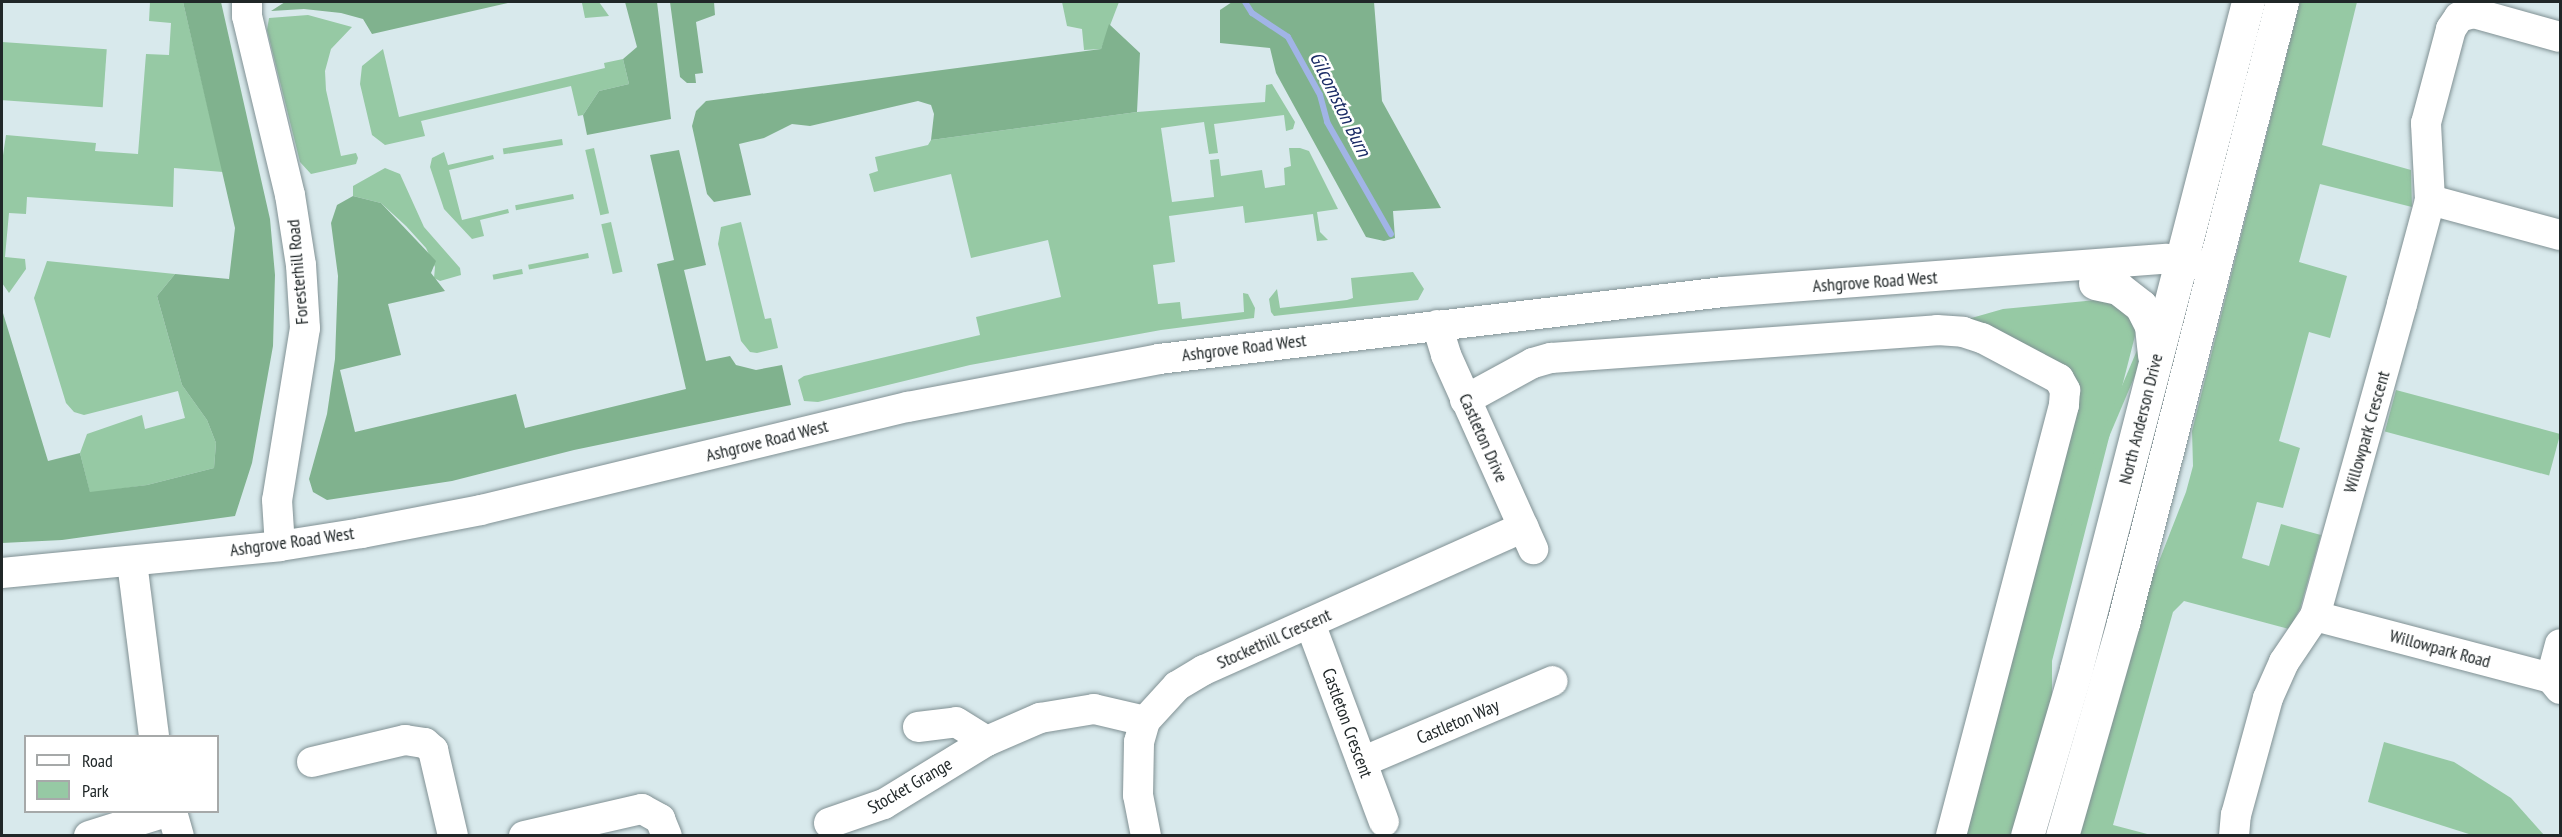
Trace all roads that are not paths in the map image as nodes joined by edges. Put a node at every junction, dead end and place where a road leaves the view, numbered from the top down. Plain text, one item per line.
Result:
1 (247, 2) edge
2 (2248, 2) edge
3 (2282, 2) edge
4 (2459, 10) edge
5 (2560, 37) edge
6 (2430, 200) junction
7 (2559, 228) edge
8 (2180, 269) junction
9 (2213, 278) junction
10 (2095, 283) junction
11 (1535, 314) junction
12 (1437, 325) junction
13 (2149, 384) junction
14 (1465, 400) junction
15 (1528, 538) joint
16 (280, 546) junction
17 (132, 562) junction
18 (2, 573) edge
19 (2315, 615) junction
20 (1310, 623) junction
21 (2560, 644) edge
22 (1553, 681) dead end
23 (2556, 683) edge
24 (1145, 721) junction
25 (918, 727) dead end
26 (154, 735) edge
27 (987, 741) junction
28 (312, 762) dead end
29 (1362, 762) junction
30 (163, 813) edge
31 (172, 813) edge
32 (829, 822) dead end
33 (1384, 822) dead end
34 (89, 836) edge
35 (179, 836) edge
36 (453, 836) edge
37 (524, 836) edge
38 (667, 836) edge
39 (1146, 836) edge
40 (1951, 836) edge
41 (2027, 836) edge
42 (2062, 836) edge
43 (2234, 836) edge

1 - 16 street, Foresterhill Road
2 - 8 main road, North Anderson Drive
3 - 9 main road, North Anderson Drive
4 - 5 street, Willowpark Crescent
4 - 6 street, Willowpark Crescent
6 - 7 street
6 - 19 street, Willowpark Crescent
8 - 9 street, Ashgrove Road West
8 - 10 street, Ashgrove Road West
8 - 11 street, Ashgrove Road West
8 - 13 main road, North Anderson Drive
9 - 42 main road, North Anderson Drive
10 - 11 street, Ashgrove Road West
10 - 13 main road
11 - 12 street, Ashgrove Road West
12 - 14 street, Castleton Drive
12 - 16 street, Ashgrove Road West
13 - 41 main road, North Anderson Drive
14 - 15 street, Castleton Drive
14 - 40 street
15 - 20 street, Stockethill Crescent
16 - 17 street, Ashgrove Road West
17 - 18 street, Ashgrove Road West
17 - 26 street
19 - 23 street, Willowpark Road
19 - 43 street, Willowpark Crescent
20 - 24 street, Stockethill Crescent
20 - 29 street, Castleton Crescent
21 - 23 street
22 - 29 street, Castleton Way
24 - 27 street, Stocket Grange
24 - 39 street, Stockethill Crescent
25 - 27 street
27 - 32 street, Stocket Grange
28 - 36 street
29 - 33 street, Castleton Crescent
30 - 34 street
31 - 35 street
37 - 38 street

